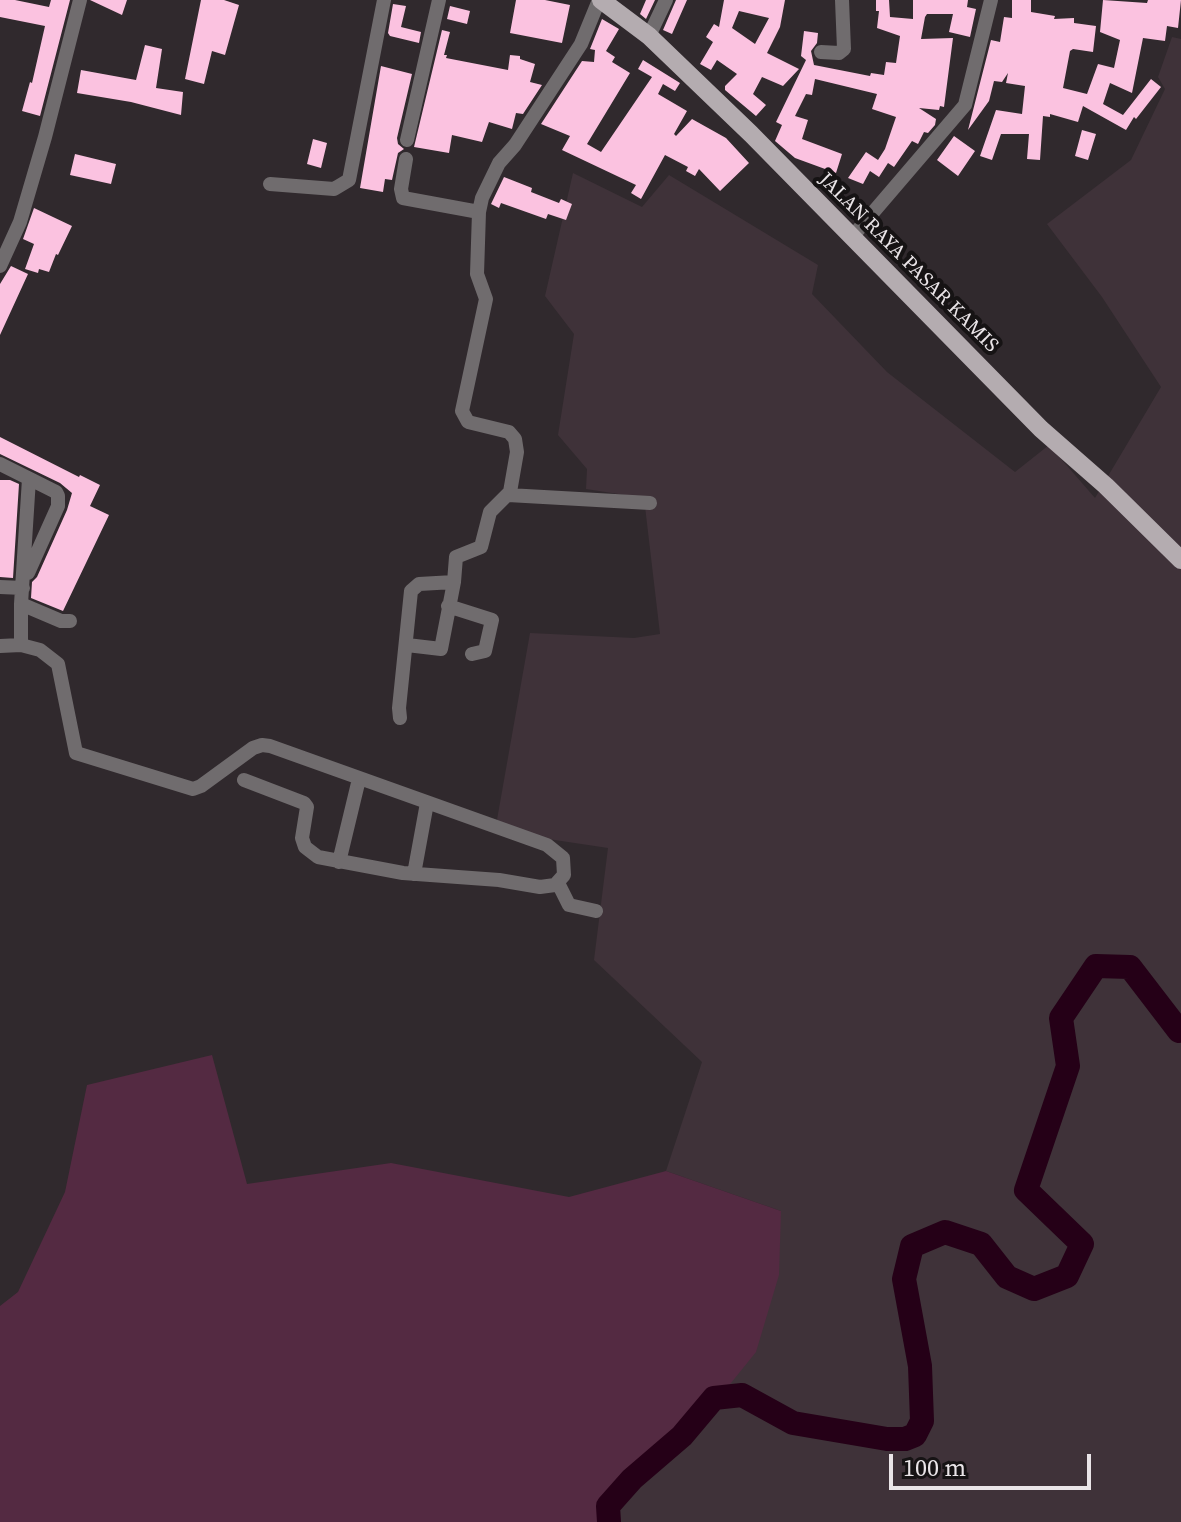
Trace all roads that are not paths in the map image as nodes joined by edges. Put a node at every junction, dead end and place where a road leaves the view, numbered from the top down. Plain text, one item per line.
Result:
1 (80, 0) edge
2 (384, 0) edge
3 (439, 0) edge
4 (600, 0) edge
5 (666, 0) edge
6 (842, 0) edge
7 (991, 0) edge
8 (649, 36) junction
9 (821, 52) dead end
10 (407, 140) dead end
11 (406, 159) dead end
12 (270, 184) dead end
13 (479, 212) junction
14 (852, 237) junction
15 (0, 266) edge
16 (0, 464) edge
17 (29, 479) junction
18 (508, 495) junction
19 (650, 503) dead end
20 (1181, 560) edge
21 (454, 582) junction
22 (23, 585) junction
23 (0, 587) edge
24 (21, 604) junction
25 (448, 606) junction
26 (70, 621) dead end
27 (21, 645) junction
28 (407, 645) junction
29 (0, 646) edge
30 (472, 654) dead end
31 (400, 718) dead end
32 (359, 779) junction
33 (244, 780) dead end
34 (427, 803) junction
35 (339, 862) junction
36 (414, 874) junction
37 (558, 883) junction
38 (596, 911) dead end

1 - 15 street
2 - 12 street
3 - 10 street
4 - 8 main road, JALAN RAYA PASAR KAMIS
4 - 13 street
5 - 8 street
6 - 9 street
7 - 14 street
8 - 14 main road, JALAN RAYA PASAR KAMIS
11 - 13 street
13 - 18 street
14 - 20 main road, JALAN RAYA PASAR KAMIS
16 - 17 street
17 - 22 street
17 - 22 street
18 - 19 street
18 - 21 street
21 - 25 street
21 - 28 street
22 - 23 street
22 - 24 street
24 - 26 street
24 - 27 street
25 - 28 street
25 - 30 street
27 - 29 street
27 - 32 street
28 - 31 street
32 - 34 street
32 - 35 street
33 - 35 street
34 - 36 street
34 - 37 street
35 - 36 street
36 - 37 street
37 - 38 street

